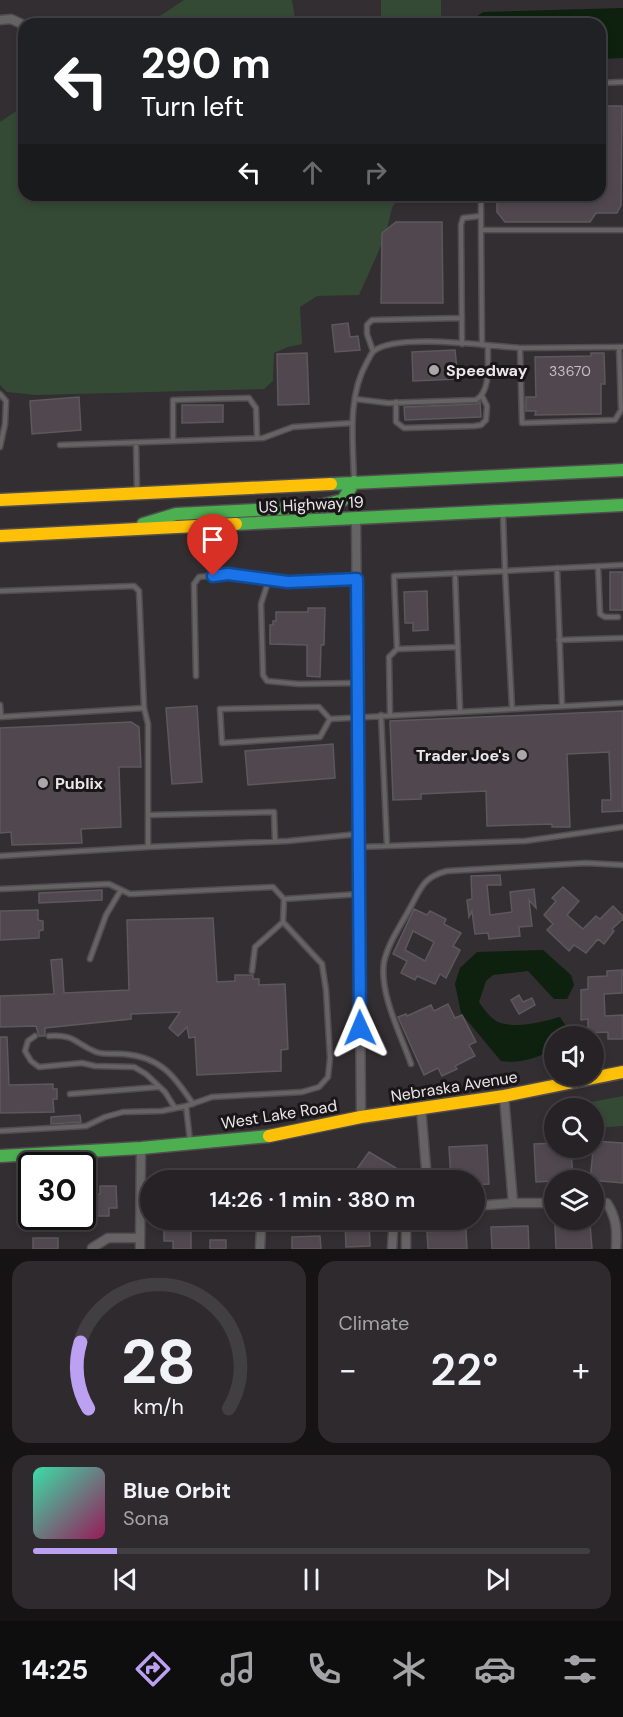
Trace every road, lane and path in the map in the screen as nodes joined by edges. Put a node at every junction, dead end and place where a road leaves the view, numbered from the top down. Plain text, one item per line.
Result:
1 (0, 20) edge
2 (18, 22) edge
3 (623, 82) edge
4 (606, 83) edge
5 (481, 201) edge
6 (481, 216) junction
7 (481, 230) junction
8 (623, 230) edge
9 (462, 318) junction
10 (462, 344) junction
11 (482, 345) junction
12 (488, 346) junction
13 (621, 347) edge
14 (520, 348) junction
15 (374, 351) junction
16 (0, 394) edge
17 (482, 396) junction
18 (355, 399) junction
19 (396, 402) junction
20 (622, 407) edge
21 (352, 423) junction
22 (257, 438) junction
23 (173, 441) junction
24 (136, 443) junction
25 (60, 445) dead end
26 (0, 447) edge
27 (623, 470) edge
28 (354, 482) junction
29 (137, 493) junction
30 (0, 500) edge
31 (623, 505) edge
32 (503, 511) junction
33 (356, 518) junction
34 (120, 531) junction
35 (0, 536) edge
36 (623, 565) edge
37 (598, 566) junction
38 (557, 568) junction
39 (505, 571) junction
40 (455, 573) junction
41 (268, 579) junction
42 (357, 579) junction
43 (0, 591) edge
44 (618, 616) dead end
45 (623, 638) edge
46 (560, 640) junction
47 (458, 647) junction
48 (397, 649) junction
49 (196, 676) dead end
50 (358, 683) junction
51 (623, 703) edge
52 (0, 705) edge
53 (562, 705) junction
54 (144, 708) junction
55 (512, 708) junction
56 (460, 711) junction
57 (381, 715) junction
58 (390, 715) junction
59 (359, 716) junction
60 (0, 717) edge
61 (330, 719) junction
62 (148, 815) junction
63 (623, 827) edge
64 (359, 834) junction
65 (275, 841) junction
66 (387, 846) junction
67 (148, 847) junction
68 (359, 848) junction
69 (0, 856) edge
70 (623, 865) edge
71 (0, 889) edge
72 (121, 890) junction
73 (359, 894) junction
74 (284, 900) junction
75 (283, 922) junction
76 (90, 959) dead end
77 (252, 971) dead end
78 (35, 1036) dead end
79 (49, 1036) dead end
80 (411, 1064) dead end
81 (623, 1072) edge
82 (160, 1087) junction
83 (70, 1094) dead end
84 (504, 1096) junction
85 (193, 1104) junction
86 (186, 1106) junction
87 (175, 1108) junction
88 (421, 1108) junction
89 (361, 1117) junction
90 (0, 1131) edge
91 (191, 1144) junction
92 (141, 1148) junction
93 (0, 1156) edge
94 (426, 1170) edge
95 (513, 1203) junction
96 (544, 1203) edge
97 (604, 1203) edge
98 (485, 1205) edge
99 (261, 1230) edge
100 (394, 1230) edge
101 (406, 1230) edge
102 (140, 1238) junction
103 (92, 1248) edge
104 (140, 1249) edge
105 (260, 1249) edge
106 (392, 1249) edge
107 (406, 1249) edge
108 (616, 1249) edge

1 - 2 street
3 - 4 lane
5 - 6 lane
6 - 7 lane
6 - 9 lane
7 - 8 lane
7 - 11 lane
9 - 10 lane
9 - 15 lane
10 - 11 lane
10 - 15 lane
11 - 12 lane
12 - 14 lane
12 - 17 lane
13 - 14 lane
13 - 20 lane
14 - 20 lane
15 - 18 lane
16 - 26 lane
17 - 19 lane
17 - 19 lane
18 - 19 lane
18 - 21 lane
21 - 22 lane
21 - 28 lane
22 - 23 lane
22 - 23 lane
23 - 24 lane
24 - 25 lane
24 - 29 lane
27 - 28 main road, US Highway 19
28 - 29 main road, US Highway 19
28 - 34 main road
29 - 30 main road, US Highway 19
31 - 32 main road, US Highway 19
32 - 33 main road, US Highway 19
32 - 39 lane
33 - 34 main road, US Highway 19
33 - 42 street, West Lake Road
34 - 35 main road, US Highway 19
36 - 37 lane
37 - 38 lane
37 - 44 lane
38 - 39 lane
38 - 46 lane
39 - 40 lane
39 - 55 lane
40 - 47 lane
40 - 48 lane
41 - 42 lane
41 - 49 lane
41 - 50 lane
42 - 50 street, West Lake Road
43 - 54 lane
45 - 46 lane
46 - 53 lane
47 - 48 lane
47 - 56 lane
48 - 58 lane
50 - 59 street, West Lake Road
51 - 53 lane
52 - 60 lane
53 - 55 lane
54 - 60 lane
54 - 62 lane
55 - 56 lane
56 - 58 lane
57 - 58 lane
57 - 59 lane
57 - 66 lane
59 - 61 lane
59 - 64 street, West Lake Road
61 - 61 lane
62 - 65 lane
62 - 67 lane
63 - 66 lane
64 - 65 lane
64 - 68 street, West Lake Road
65 - 67 lane
66 - 68 lane
67 - 69 lane
68 - 73 street, West Lake Road
70 - 80 lane
71 - 72 lane
72 - 74 lane
72 - 76 lane
73 - 74 lane
73 - 89 street, West Lake Road
74 - 75 lane
75 - 77 lane
75 - 85 lane
78 - 82 lane
79 - 85 lane
81 - 84 main road, Nebraska Avenue
82 - 83 lane
82 - 87 lane
84 - 88 main road, Nebraska Avenue
84 - 95 street
85 - 86 lane
86 - 87 lane
86 - 91 lane
87 - 90 lane
88 - 89 main road, Nebraska Avenue
88 - 94 street
89 - 91 main road, West Lake Road
91 - 92 main road, West Lake Road
92 - 93 main road, West Lake Road
92 - 102 street
95 - 96 street
95 - 98 street
97 - 108 street
99 - 105 street
100 - 106 street
101 - 107 street
102 - 103 street
102 - 104 street

